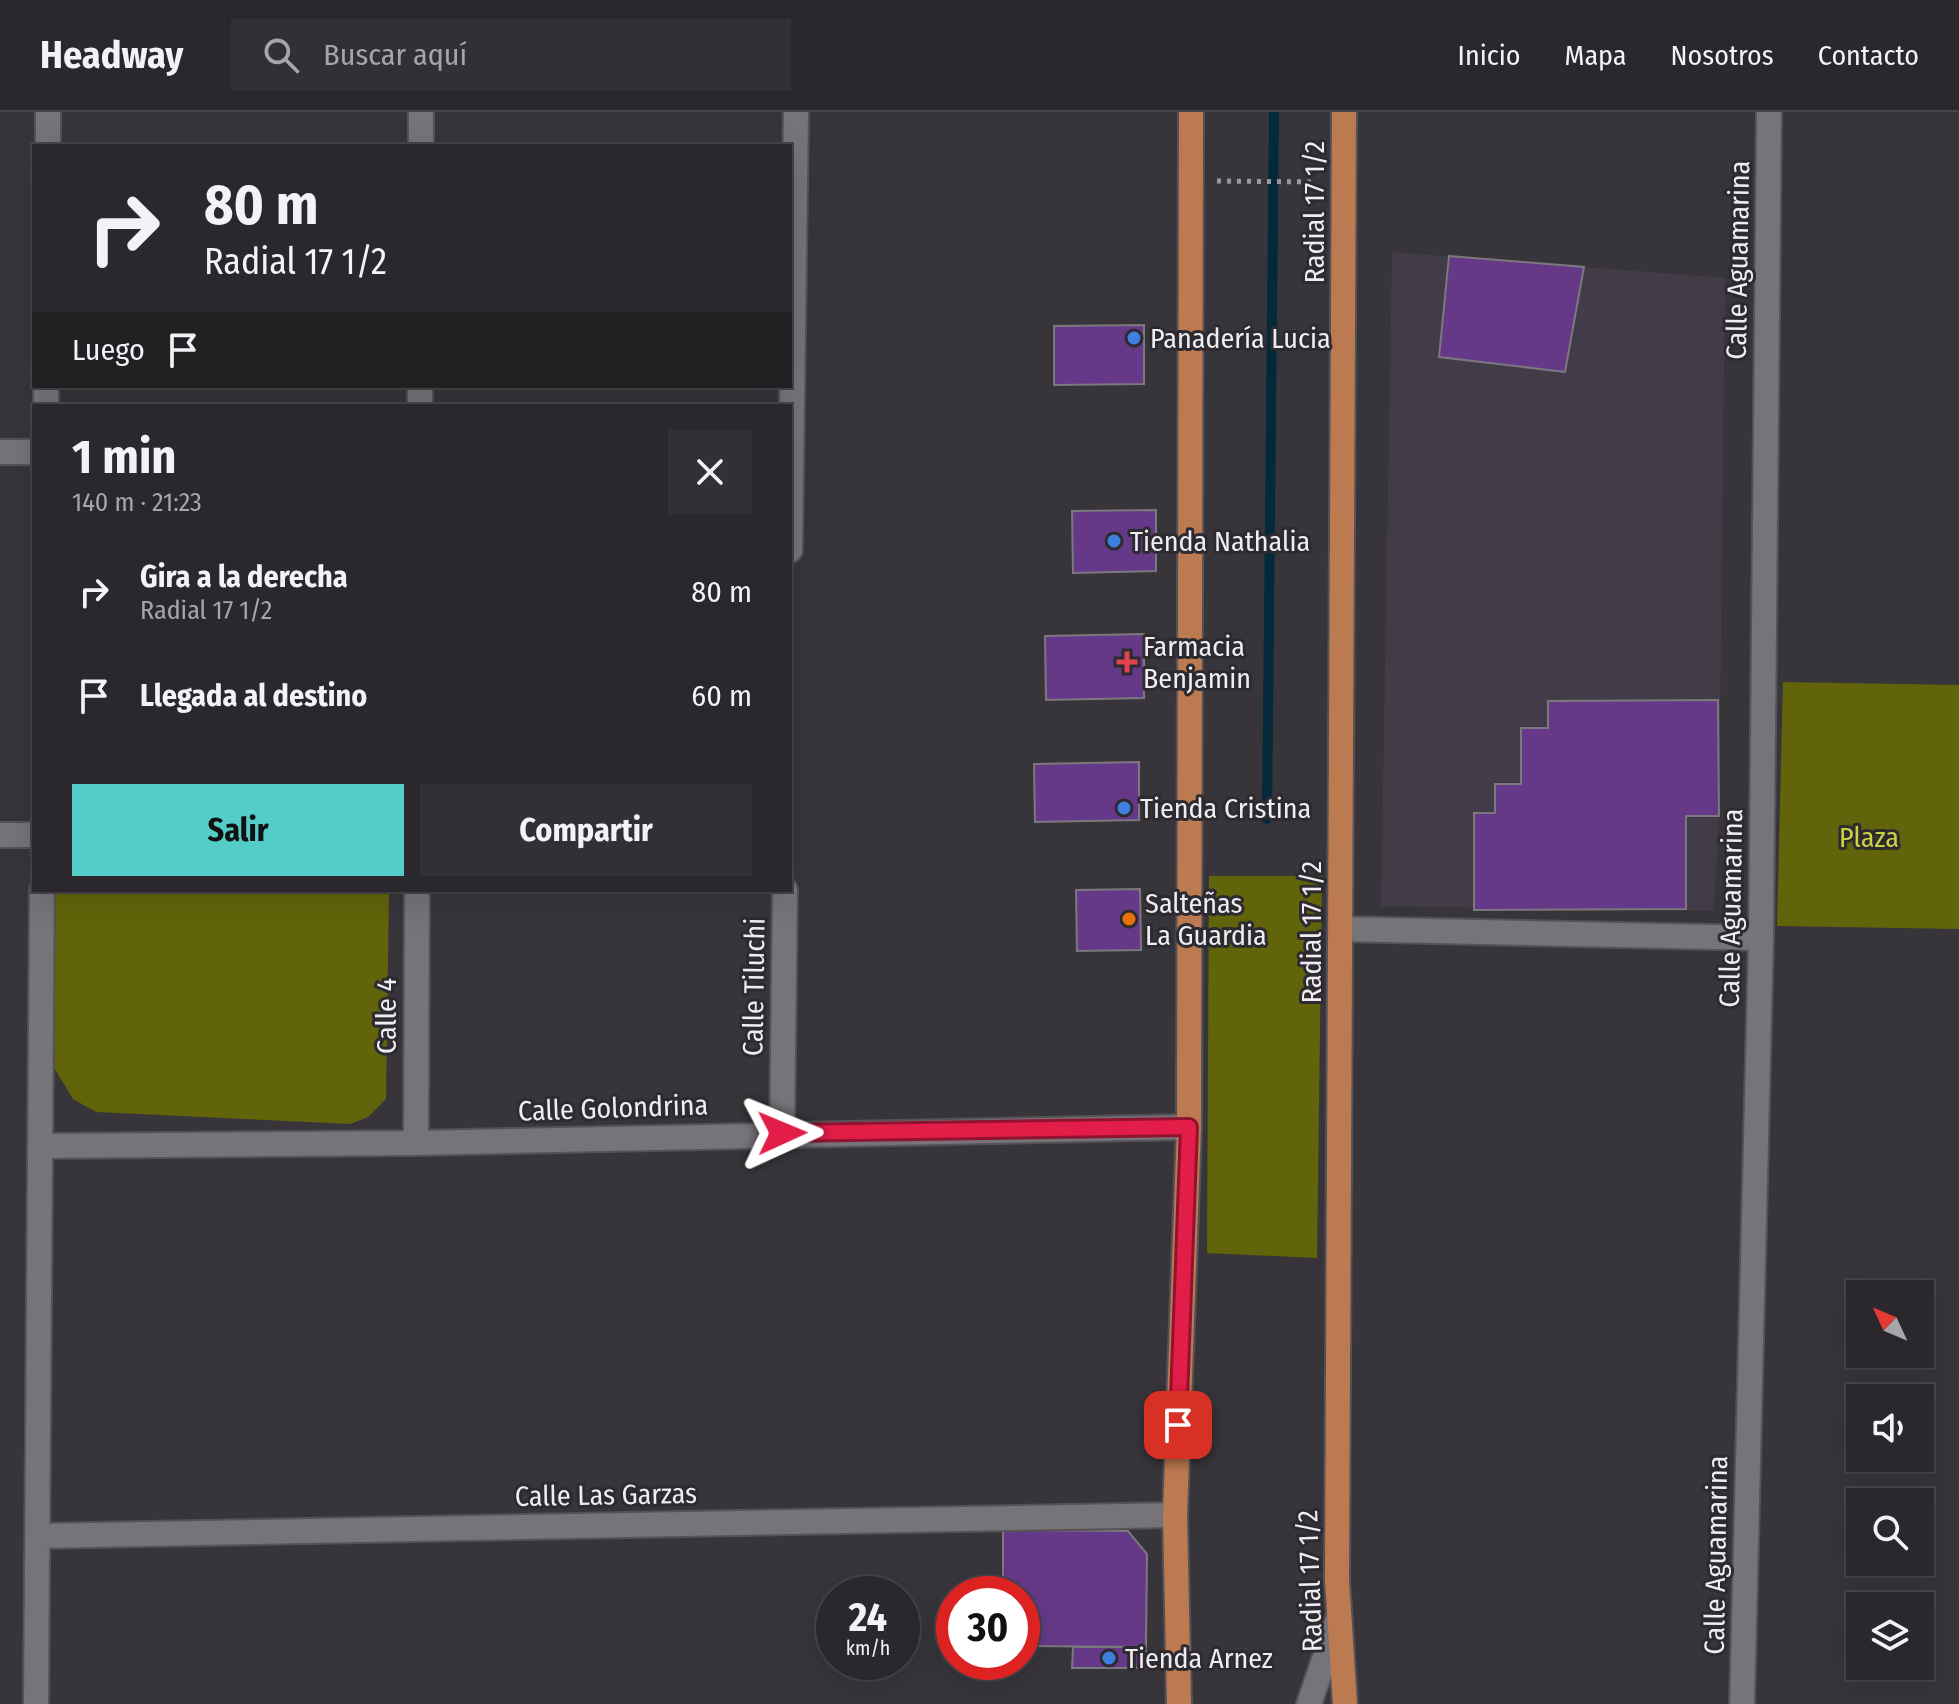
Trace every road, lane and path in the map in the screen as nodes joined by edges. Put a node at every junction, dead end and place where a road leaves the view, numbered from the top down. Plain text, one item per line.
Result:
1 (48, 112) edge
2 (421, 112) edge
3 (796, 112) edge
4 (1191, 112) edge
5 (1344, 112) edge
6 (1769, 112) edge
7 (48, 144) edge
8 (421, 144) edge
9 (1191, 180) junction
10 (1289, 182) dead end
11 (792, 404) edge
12 (0, 452) edge
13 (32, 452) edge
14 (0, 835) edge
15 (32, 835) edge
16 (42, 892) edge
17 (417, 892) edge
18 (785, 892) edge
19 (1341, 929) junction
20 (1761, 938) junction
21 (1189, 1127) junction
22 (782, 1133) junction
23 (416, 1143) junction
24 (40, 1146) junction
25 (1175, 1515) junction
26 (37, 1536) junction
27 (1339, 1616) junction
28 (36, 1704) edge
29 (1179, 1704) edge
30 (1309, 1704) edge
31 (1345, 1704) edge
32 (1742, 1704) edge

1 - 7 street
2 - 8 street
3 - 11 street
4 - 9 main road
5 - 19 main road, Radial 17 1/2
6 - 20 street, Calle Aguamarina
9 - 10 path
9 - 21 main road
12 - 13 street
14 - 15 street
16 - 24 street
17 - 23 street, Calle 4
18 - 22 street, Calle Tiluchi
19 - 20 street
19 - 27 main road, Radial 17 1/2
20 - 32 street, Calle Aguamarina
21 - 22 street, Calle Golondrina
21 - 25 main road
22 - 23 street, Calle Golondrina
23 - 24 street, Calle Golondrina
24 - 26 street
25 - 26 street, Calle Las Garzas
25 - 29 main road
26 - 28 street
27 - 30 street
27 - 31 main road, Radial 17 1/2

